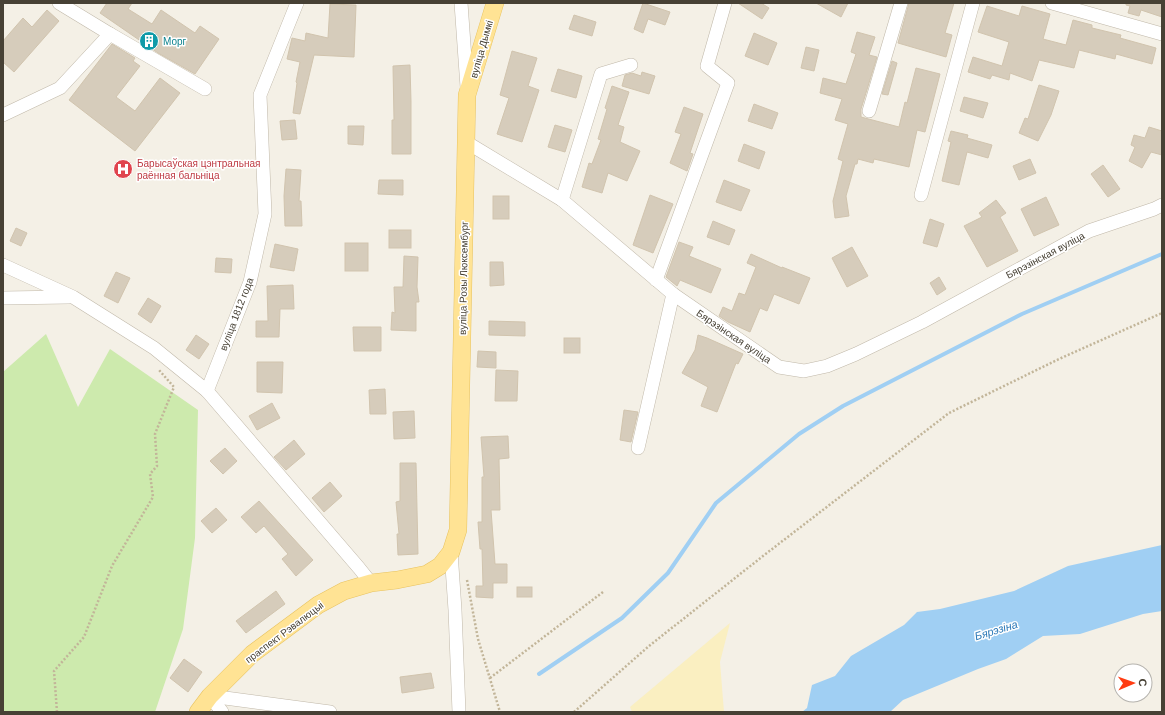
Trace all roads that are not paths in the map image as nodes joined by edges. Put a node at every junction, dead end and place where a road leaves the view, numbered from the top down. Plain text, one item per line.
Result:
1 (59, 3) edge
2 (297, 3) edge
3 (461, 3) edge
4 (495, 3) edge
5 (725, 3) edge
6 (901, 3) edge
7 (973, 3) edge
8 (1052, 3) edge
9 (110, 34) junction
10 (1162, 34) edge
11 (631, 65) dead end
12 (205, 89) dead end
13 (468, 95) junction
14 (869, 111) dead end
15 (3, 115) edge
16 (466, 142) junction
17 (921, 195) dead end
18 (562, 200) junction
19 (1162, 205) edge
20 (3, 265) edge
21 (656, 280) junction
22 (673, 294) junction
23 (73, 297) junction
24 (3, 298) edge
25 (207, 391) junction
26 (638, 448) dead end
27 (451, 552) junction
28 (371, 583) junction
29 (210, 696) junction
30 (198, 712) edge
31 (222, 712) edge
32 (330, 712) edge
33 (459, 712) edge

1 - 9 street
2 - 25 street, вуліца 1812 года
3 - 13 street, вуліца Розы Люксембург
4 - 13 main road, вуліца Дымкі
5 - 21 street
6 - 14 street
7 - 17 street
8 - 10 street
9 - 12 street
9 - 15 street
11 - 18 street
13 - 16 main road, вуліца Розы Люксембург
16 - 18 street, Бярэзінская вуліца
16 - 27 main road, вуліца Розы Люксембург
18 - 21 street, Бярэзінская вуліца
19 - 22 street, Бярэзінская вуліца
20 - 23 street
21 - 22 street, Бярэзінская вуліца
22 - 26 street
23 - 24 street
23 - 25 street
25 - 28 street
27 - 28 main road, праспект Рэвалюцыі
27 - 33 street
28 - 29 main road, праспект Рэвалюцыі
29 - 30 main road, праспект Рэвалюцыі
29 - 31 street
29 - 32 street

